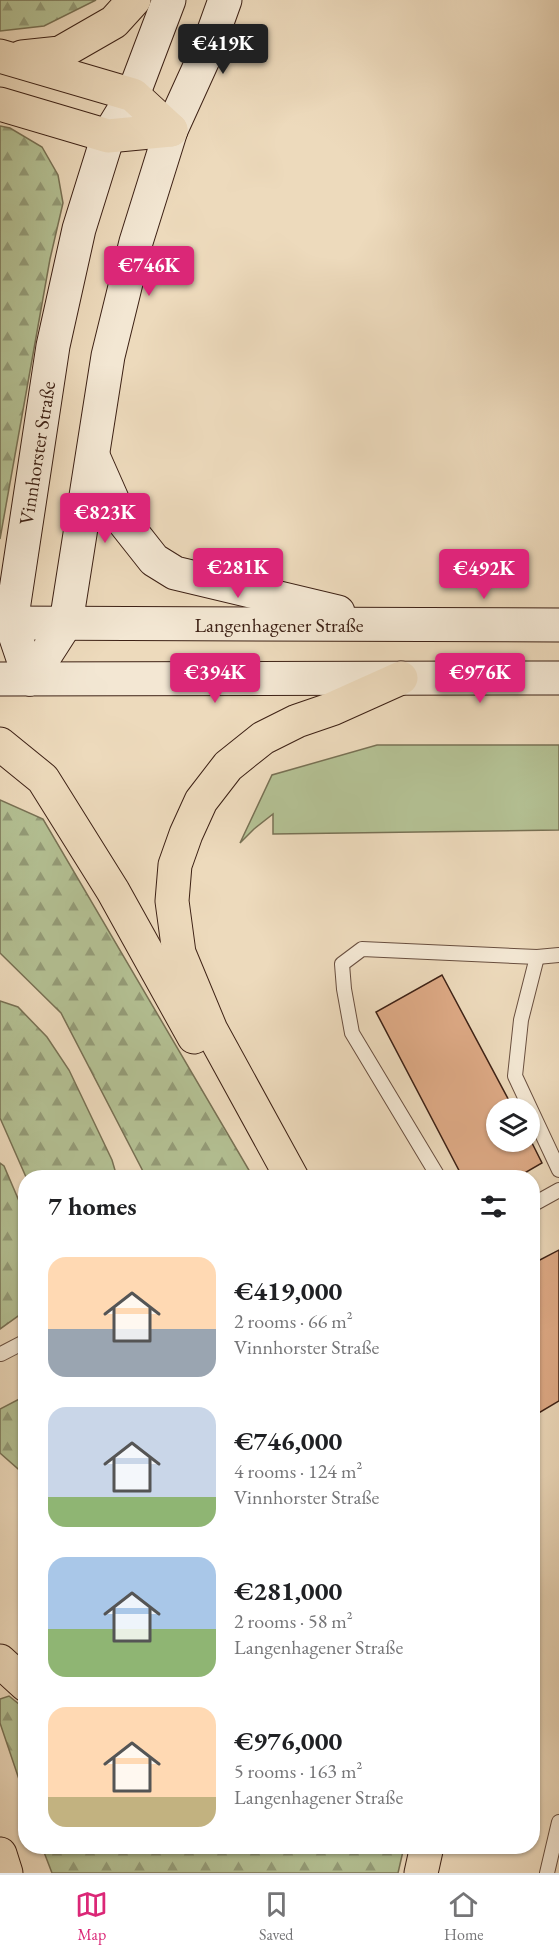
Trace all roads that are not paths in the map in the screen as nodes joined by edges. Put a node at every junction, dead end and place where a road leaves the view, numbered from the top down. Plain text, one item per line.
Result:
1 (134, 0) edge
2 (169, 0) edge
3 (225, 0) edge
4 (6, 57) edge
5 (133, 95) junction
6 (0, 104) edge
7 (171, 130) junction
8 (108, 136) junction
9 (93, 456) junction
10 (6, 623) edge
11 (66, 623) junction
12 (559, 625) edge
13 (410, 626) junction
14 (401, 678) junction
15 (559, 678) edge
16 (15, 679) edge
17 (0, 744) edge
18 (559, 955) edge
19 (537, 957) junction
20 (268, 1170) edge
21 (288, 1170) edge
22 (434, 1170) edge
23 (559, 1170) edge
24 (559, 1190) edge
25 (540, 1201) edge
26 (18, 1345) edge
27 (1, 1354) edge
28 (0, 1661) edge
29 (18, 1678) edge
30 (559, 1822) edge
31 (0, 1854) edge
32 (425, 1854) edge
33 (6, 1873) edge
34 (421, 1873) edge
35 (547, 1873) edge

1 - 4 highway
2 - 5 main road, Vinnhorster Straße
3 - 7 main road
4 - 5 highway
5 - 7 highway
5 - 8 main road, Vinnhorster Straße
6 - 8 highway
7 - 8 highway
7 - 9 main road
8 - 10 main road, Vinnhorster Straße
9 - 11 main road
9 - 13 main road
10 - 11 main road, Langenhagener Straße
10 - 16 main road, Vinnhorster Straße
11 - 13 main road, Langenhagener Straße
11 - 16 main road
12 - 13 main road, Langenhagener Straße
14 - 15 main road
14 - 16 main road
14 - 21 highway
17 - 20 highway
18 - 19 lane
19 - 22 lane
19 - 23 lane
24 - 25 lane
26 - 27 lane
28 - 29 highway
30 - 35 lane
31 - 33 highway
32 - 34 highway

